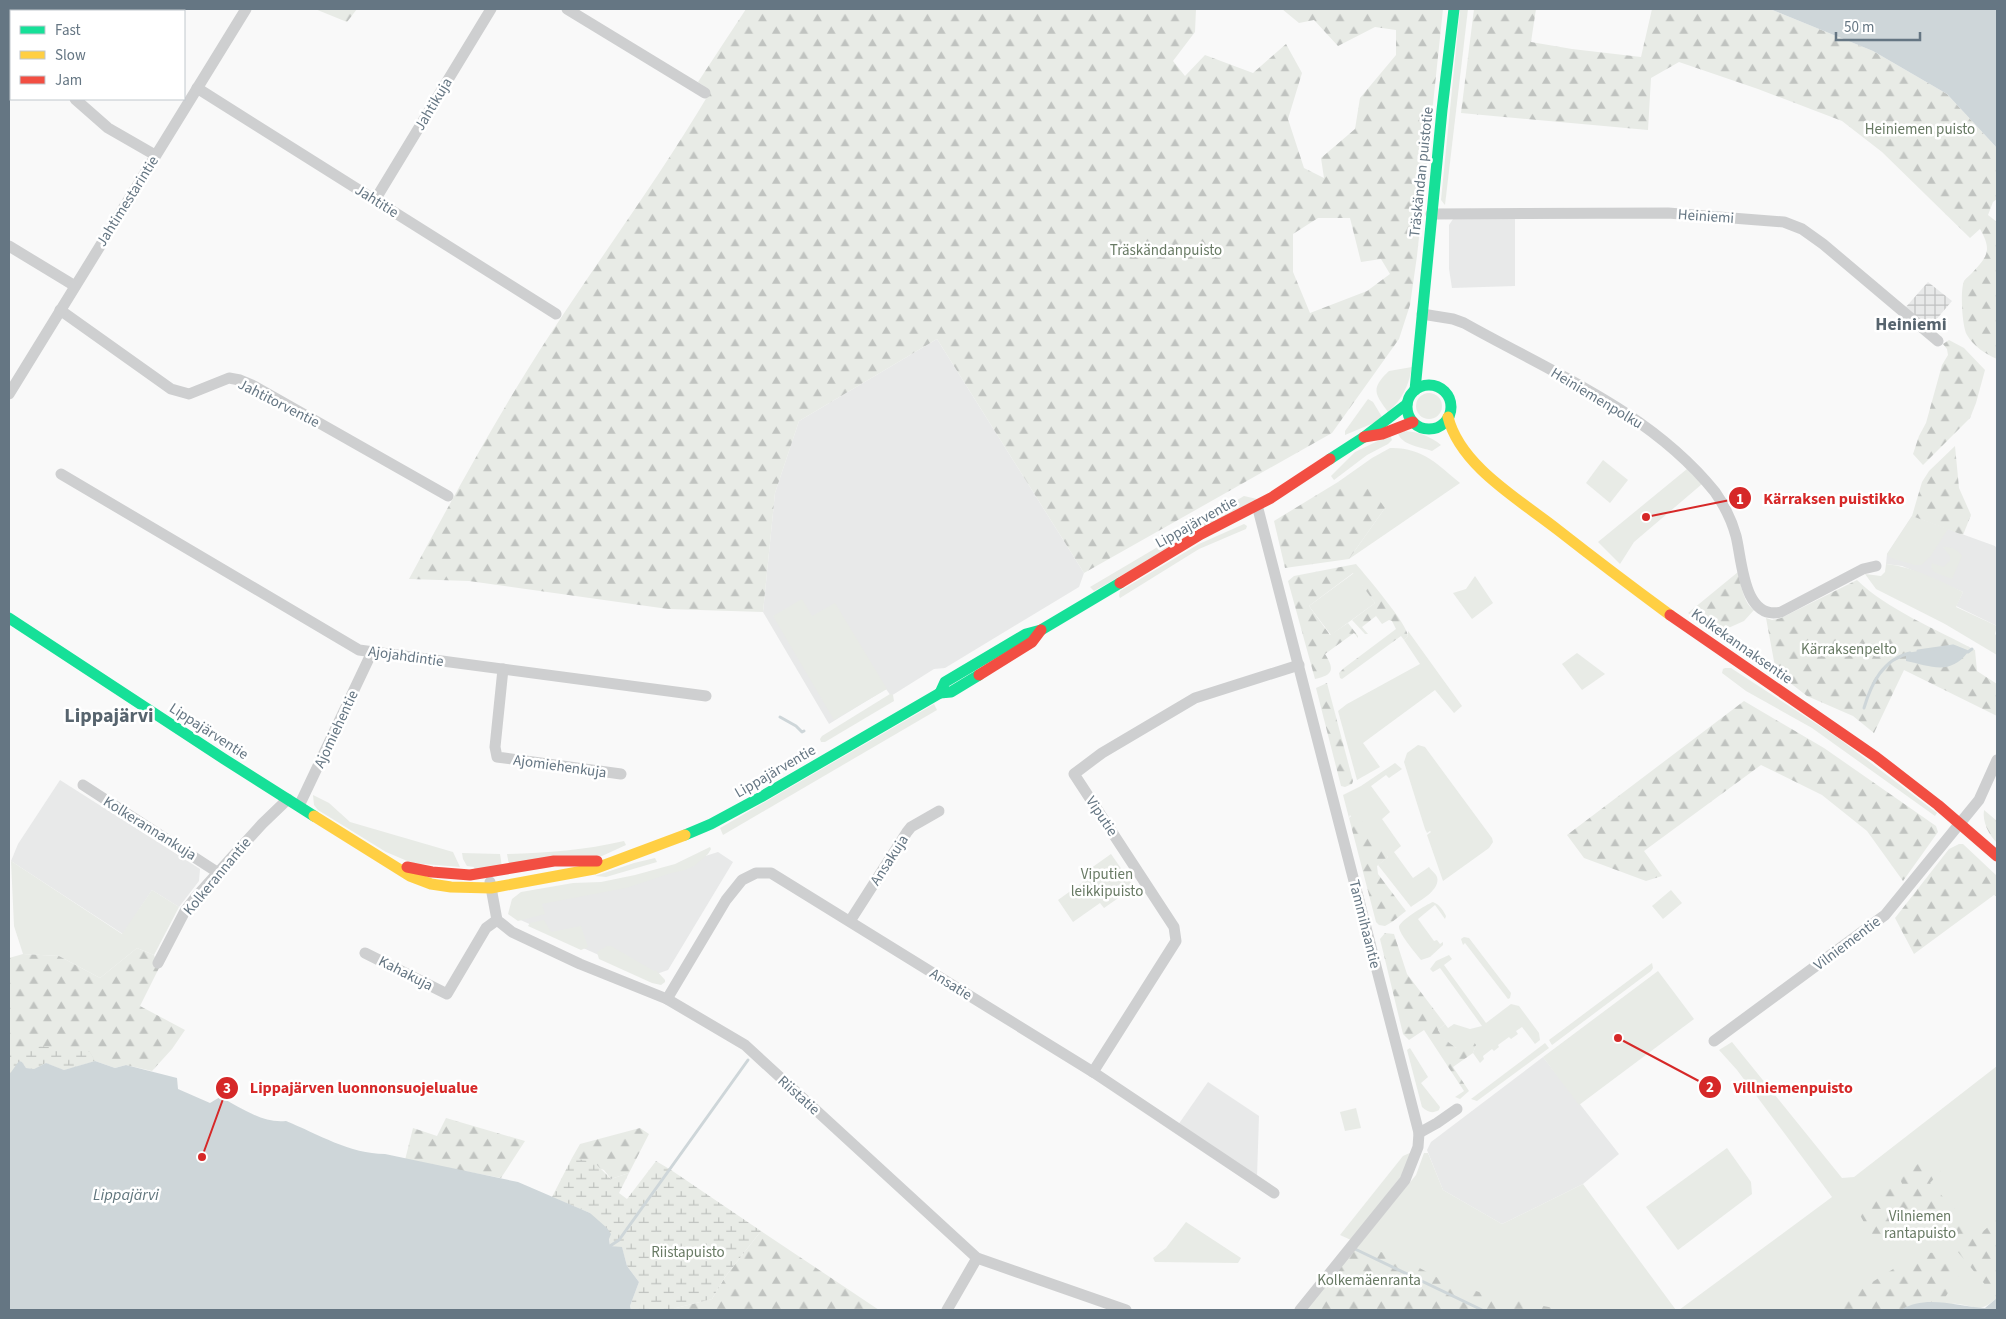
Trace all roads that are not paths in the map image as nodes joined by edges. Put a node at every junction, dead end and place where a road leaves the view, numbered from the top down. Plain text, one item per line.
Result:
1 (246, 9) edge
2 (491, 9) edge
3 (567, 9) edge
4 (1454, 9) edge
5 (197, 88) junction
6 (705, 93) dead end
7 (76, 100) edge
8 (156, 155) junction
9 (374, 200) junction
10 (1431, 214) junction
11 (9, 246) edge
12 (75, 286) junction
13 (60, 310) junction
14 (556, 314) dead end
15 (1422, 314) junction
16 (1421, 339) junction
17 (1938, 341) dead end
18 (1439, 388) junction
19 (1415, 390) junction
20 (9, 394) edge
21 (1407, 404) junction
22 (1448, 417) junction
23 (1413, 422) junction
24 (1429, 429) junction
25 (1364, 437) junction
26 (1471, 459) junction
27 (62, 474) dead end
28 (448, 496) dead end
29 (1257, 505) junction
30 (1876, 566) dead end
31 (9, 618) edge
32 (372, 652) junction
33 (1299, 665) junction
34 (503, 669) junction
35 (706, 696) dead end
36 (1997, 760) edge
37 (621, 774) dead end
38 (83, 785) dead end
39 (288, 799) junction
40 (299, 806) junction
41 (939, 811) dead end
42 (1960, 823) junction
43 (1997, 856) edge
44 (616, 860) junction
45 (396, 867) junction
46 (217, 872) junction
47 (489, 873) junction
48 (491, 888) junction
49 (497, 920) junction
50 (850, 921) junction
51 (365, 953) dead end
52 (158, 963) dead end
53 (666, 999) junction
54 (1714, 1041) dead end
55 (1093, 1072) junction
56 (1457, 1109) dead end
57 (1419, 1133) junction
58 (1274, 1193) dead end
59 (977, 1258) junction
60 (947, 1310) edge
61 (1126, 1310) edge
62 (1300, 1310) edge

1 - 5 street, Jahtimestarintie
2 - 9 street, Jahtikuja
3 - 6 street
4 - 10 main road, Träskändan puistotie
5 - 8 street, Jahtimestarintie
5 - 9 street, Jahtitie
7 - 8 street
8 - 12 street, Jahtimestarintie
9 - 14 street, Jahtitie
10 - 15 main road, Träskändan puistotie
10 - 17 street, Heiniemi
11 - 12 street
12 - 13 street, Jahtimestarintie
13 - 20 street, Jahtimestarintie
13 - 28 street, Jahtitorventie
15 - 16 main road, Träskändan puistotie
15 - 30 street, Heiniemenpolku
16 - 18 main road, Träskändan puistotie
16 - 19 main road, Träskändan puistotie
18 - 19 main road
18 - 22 main road
19 - 21 main road
21 - 23 main road
21 - 25 main road, Lippajärventie
22 - 24 main road
22 - 26 main road, Kolkekannaksentie
23 - 24 main road
23 - 25 main road, Lippajärventie
24 - 26 main road, Kolkekannaksentie
25 - 29 main road, Lippajärventie
26 - 42 main road, Kolkekannaksentie
27 - 32 street, Ajojahdintie
29 - 33 street, Tammihaantie
29 - 44 main road, Lippajärventie
31 - 39 main road, Lippajärventie
32 - 34 street, Ajojahdintie
32 - 40 street, Ajomiehentie
33 - 55 street, Viputie
33 - 57 street, Tammihaantie
34 - 35 street, Ajojahdintie
34 - 37 street, Ajomiehenkuja
36 - 42 street, Vilniementie
38 - 46 street, Kolkerannankuja
39 - 40 main road, Lippajärventie
39 - 46 street, Kolkerannantie
40 - 45 main road, Lippajärventie
41 - 50 street, Ansakuja
42 - 43 main road, Kolkekannaksentie
42 - 54 street, Vilniementie
44 - 47 main road, Lippajärventie
44 - 48 main road, Lippajärventie
45 - 47 main road, Lippajärventie
45 - 48 main road, Lippajärventie
46 - 52 street, Kolkerannantie
47 - 48 street
48 - 49 street
49 - 51 street, Kahakuja
49 - 53 street, Riistatie
50 - 53 street, Ansatie
50 - 55 street, Ansatie
53 - 59 street, Riistatie
55 - 58 street, Ansatie
56 - 57 street
57 - 62 street, Tammihaantie
59 - 60 street
59 - 61 street, Riistatie

